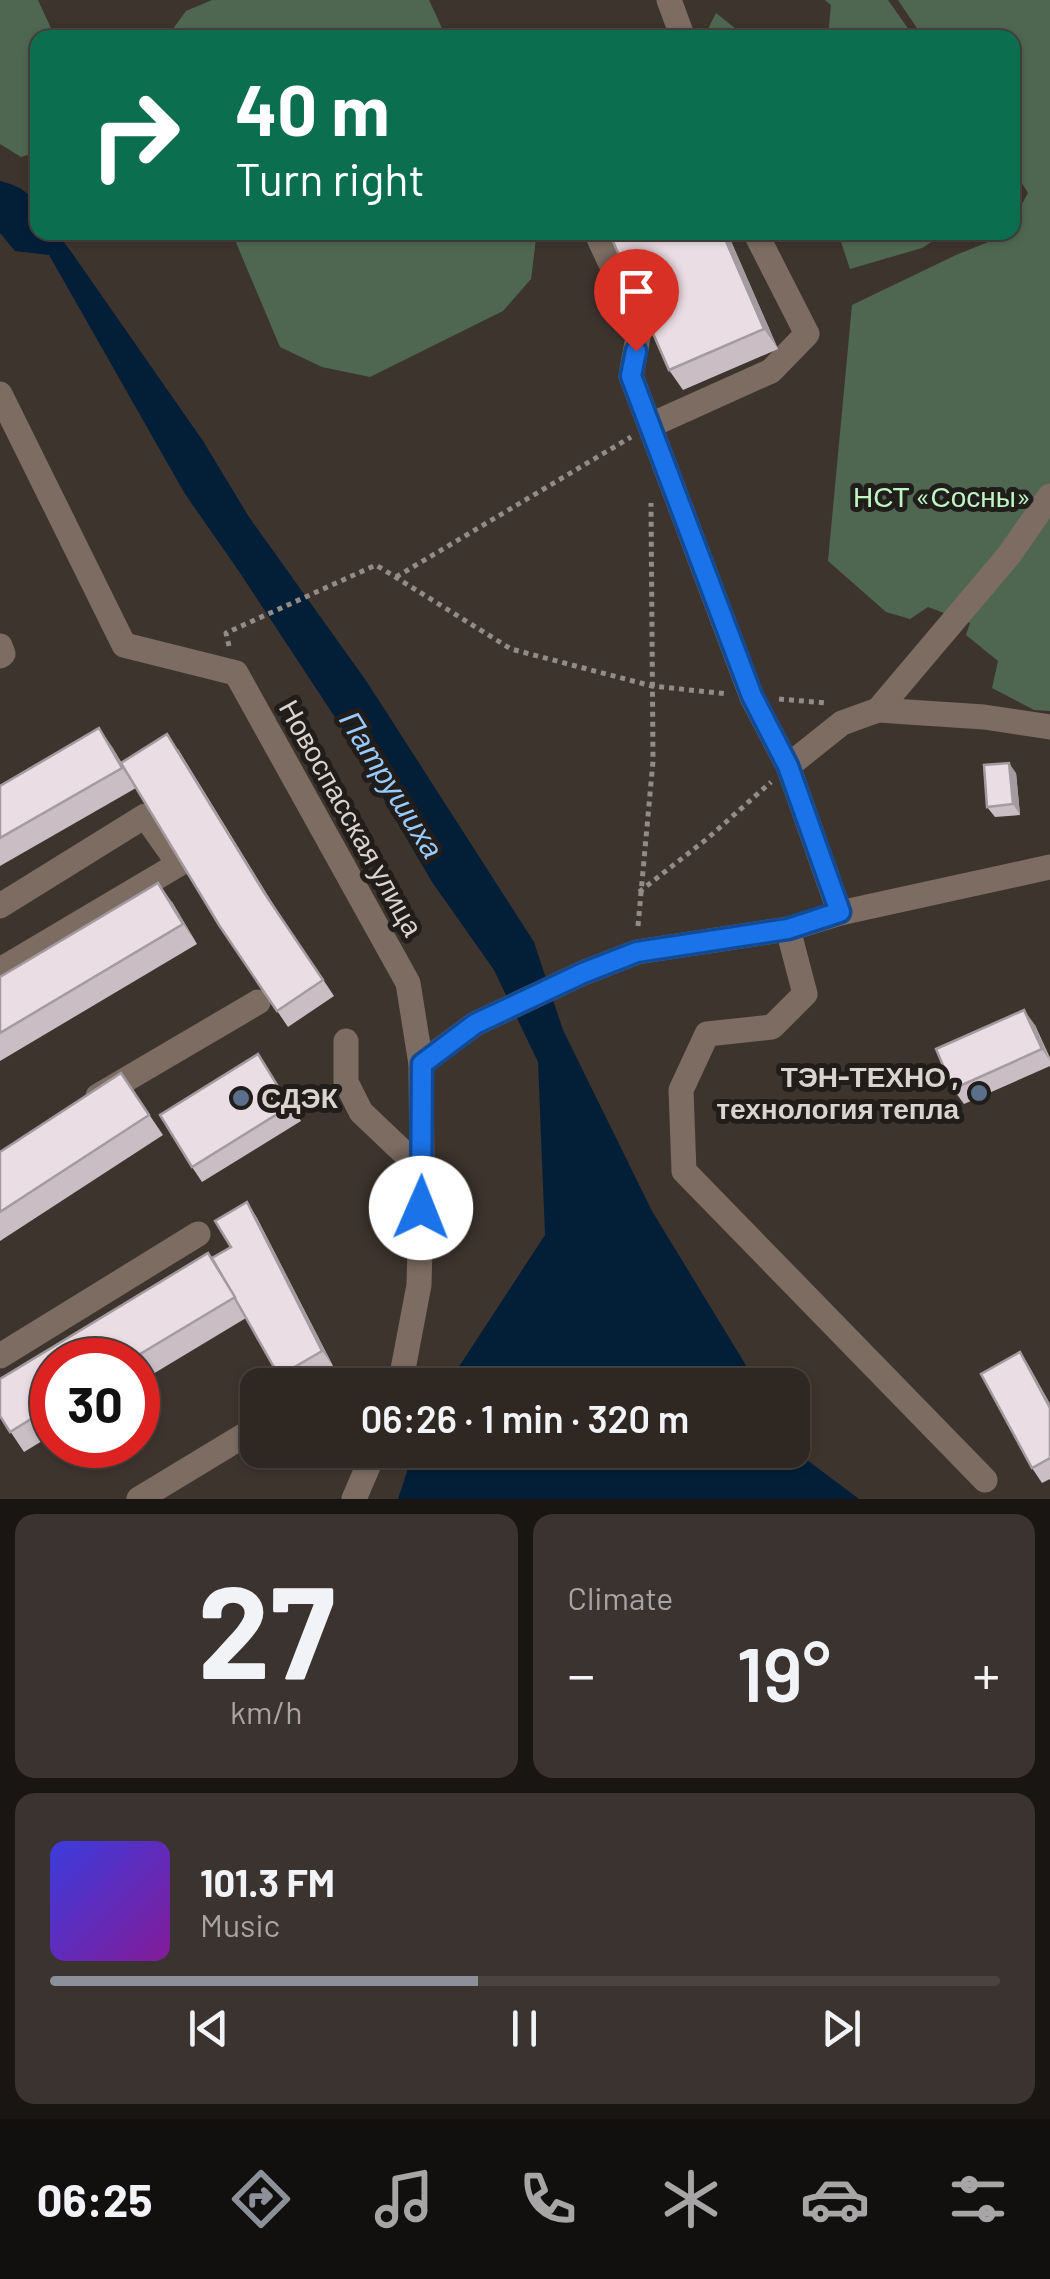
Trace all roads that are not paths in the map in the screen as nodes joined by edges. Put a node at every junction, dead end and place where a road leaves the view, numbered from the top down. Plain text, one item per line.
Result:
1 (670, 0) edge
2 (680, 30) edge
3 (600, 240) edge
4 (759, 240) edge
5 (0, 394) edge
6 (651, 425) junction
7 (1050, 496) edge
8 (0, 646) edge
9 (0, 656) edge
10 (878, 710) junction
11 (1050, 727) edge
12 (788, 766) junction
13 (1050, 867) edge
14 (0, 906) edge
15 (840, 912) junction
16 (788, 929) junction
17 (0, 970) edge
18 (258, 1002) edge
19 (346, 1042) dead end
20 (422, 1064) junction
21 (70, 1112) edge
22 (422, 1170) junction
23 (198, 1234) dead end
24 (0, 1356) edge
25 (403, 1368) edge
26 (240, 1438) edge
27 (367, 1468) edge
28 (985, 1480) dead end
29 (139, 1499) edge
30 (354, 1499) edge

1 - 2 street
3 - 6 street
4 - 6 street
5 - 20 street, Новоспасская улица
6 - 12 street
7 - 10 street
8 - 9 street
10 - 11 street
10 - 12 street
12 - 15 street
13 - 15 street
14 - 17 street
15 - 16 street
16 - 20 street
16 - 28 street
18 - 21 street
19 - 22 street
20 - 22 street, Новоспасская улица
22 - 25 street, Новоспасская улица
23 - 24 street
26 - 29 street
27 - 30 street

